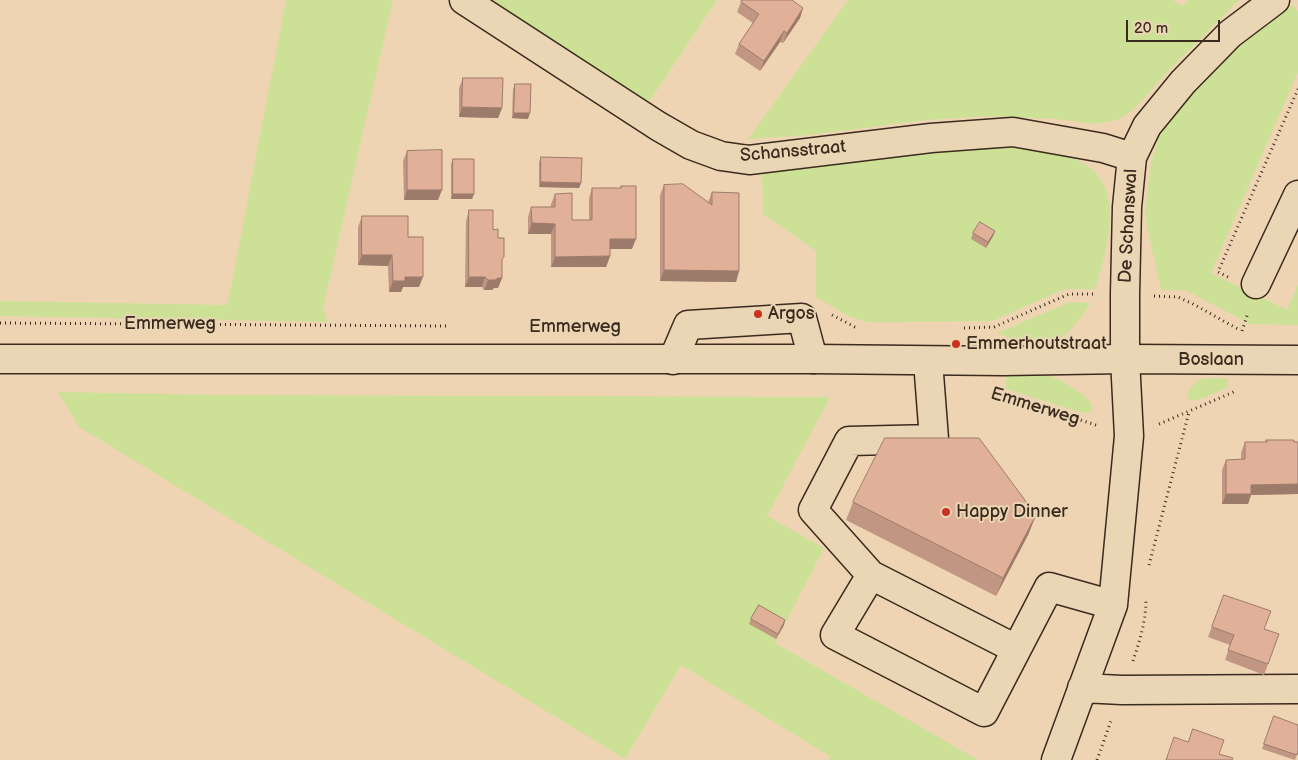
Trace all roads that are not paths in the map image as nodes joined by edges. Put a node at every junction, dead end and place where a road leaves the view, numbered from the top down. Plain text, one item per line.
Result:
1 (464, 0) edge
2 (1275, 0) edge
3 (1132, 157) junction
4 (1298, 195) edge
5 (1245, 282) road end
6 (0, 359) edge
7 (813, 359) junction
8 (1125, 359) junction
9 (673, 360) junction
10 (1298, 360) edge
11 (928, 361) junction
12 (871, 574) junction
13 (1112, 605) junction
14 (1016, 649) junction
15 (1082, 688) junction
16 (1298, 689) edge
17 (1056, 760) edge

1 - 3 street, Schansstraat
2 - 3 street, De Schanswal
3 - 8 street, De Schanswal
4 - 5 street
6 - 9 street, Emmerweg
7 - 9 street, Emmerweg
7 - 9 street
7 - 11 street, Emmerweg
8 - 10 street, Boslaan
8 - 11 street, Emmerweg
8 - 13 street
11 - 12 street
12 - 14 street
12 - 14 street
13 - 14 street
13 - 15 street
15 - 16 street
15 - 17 street

